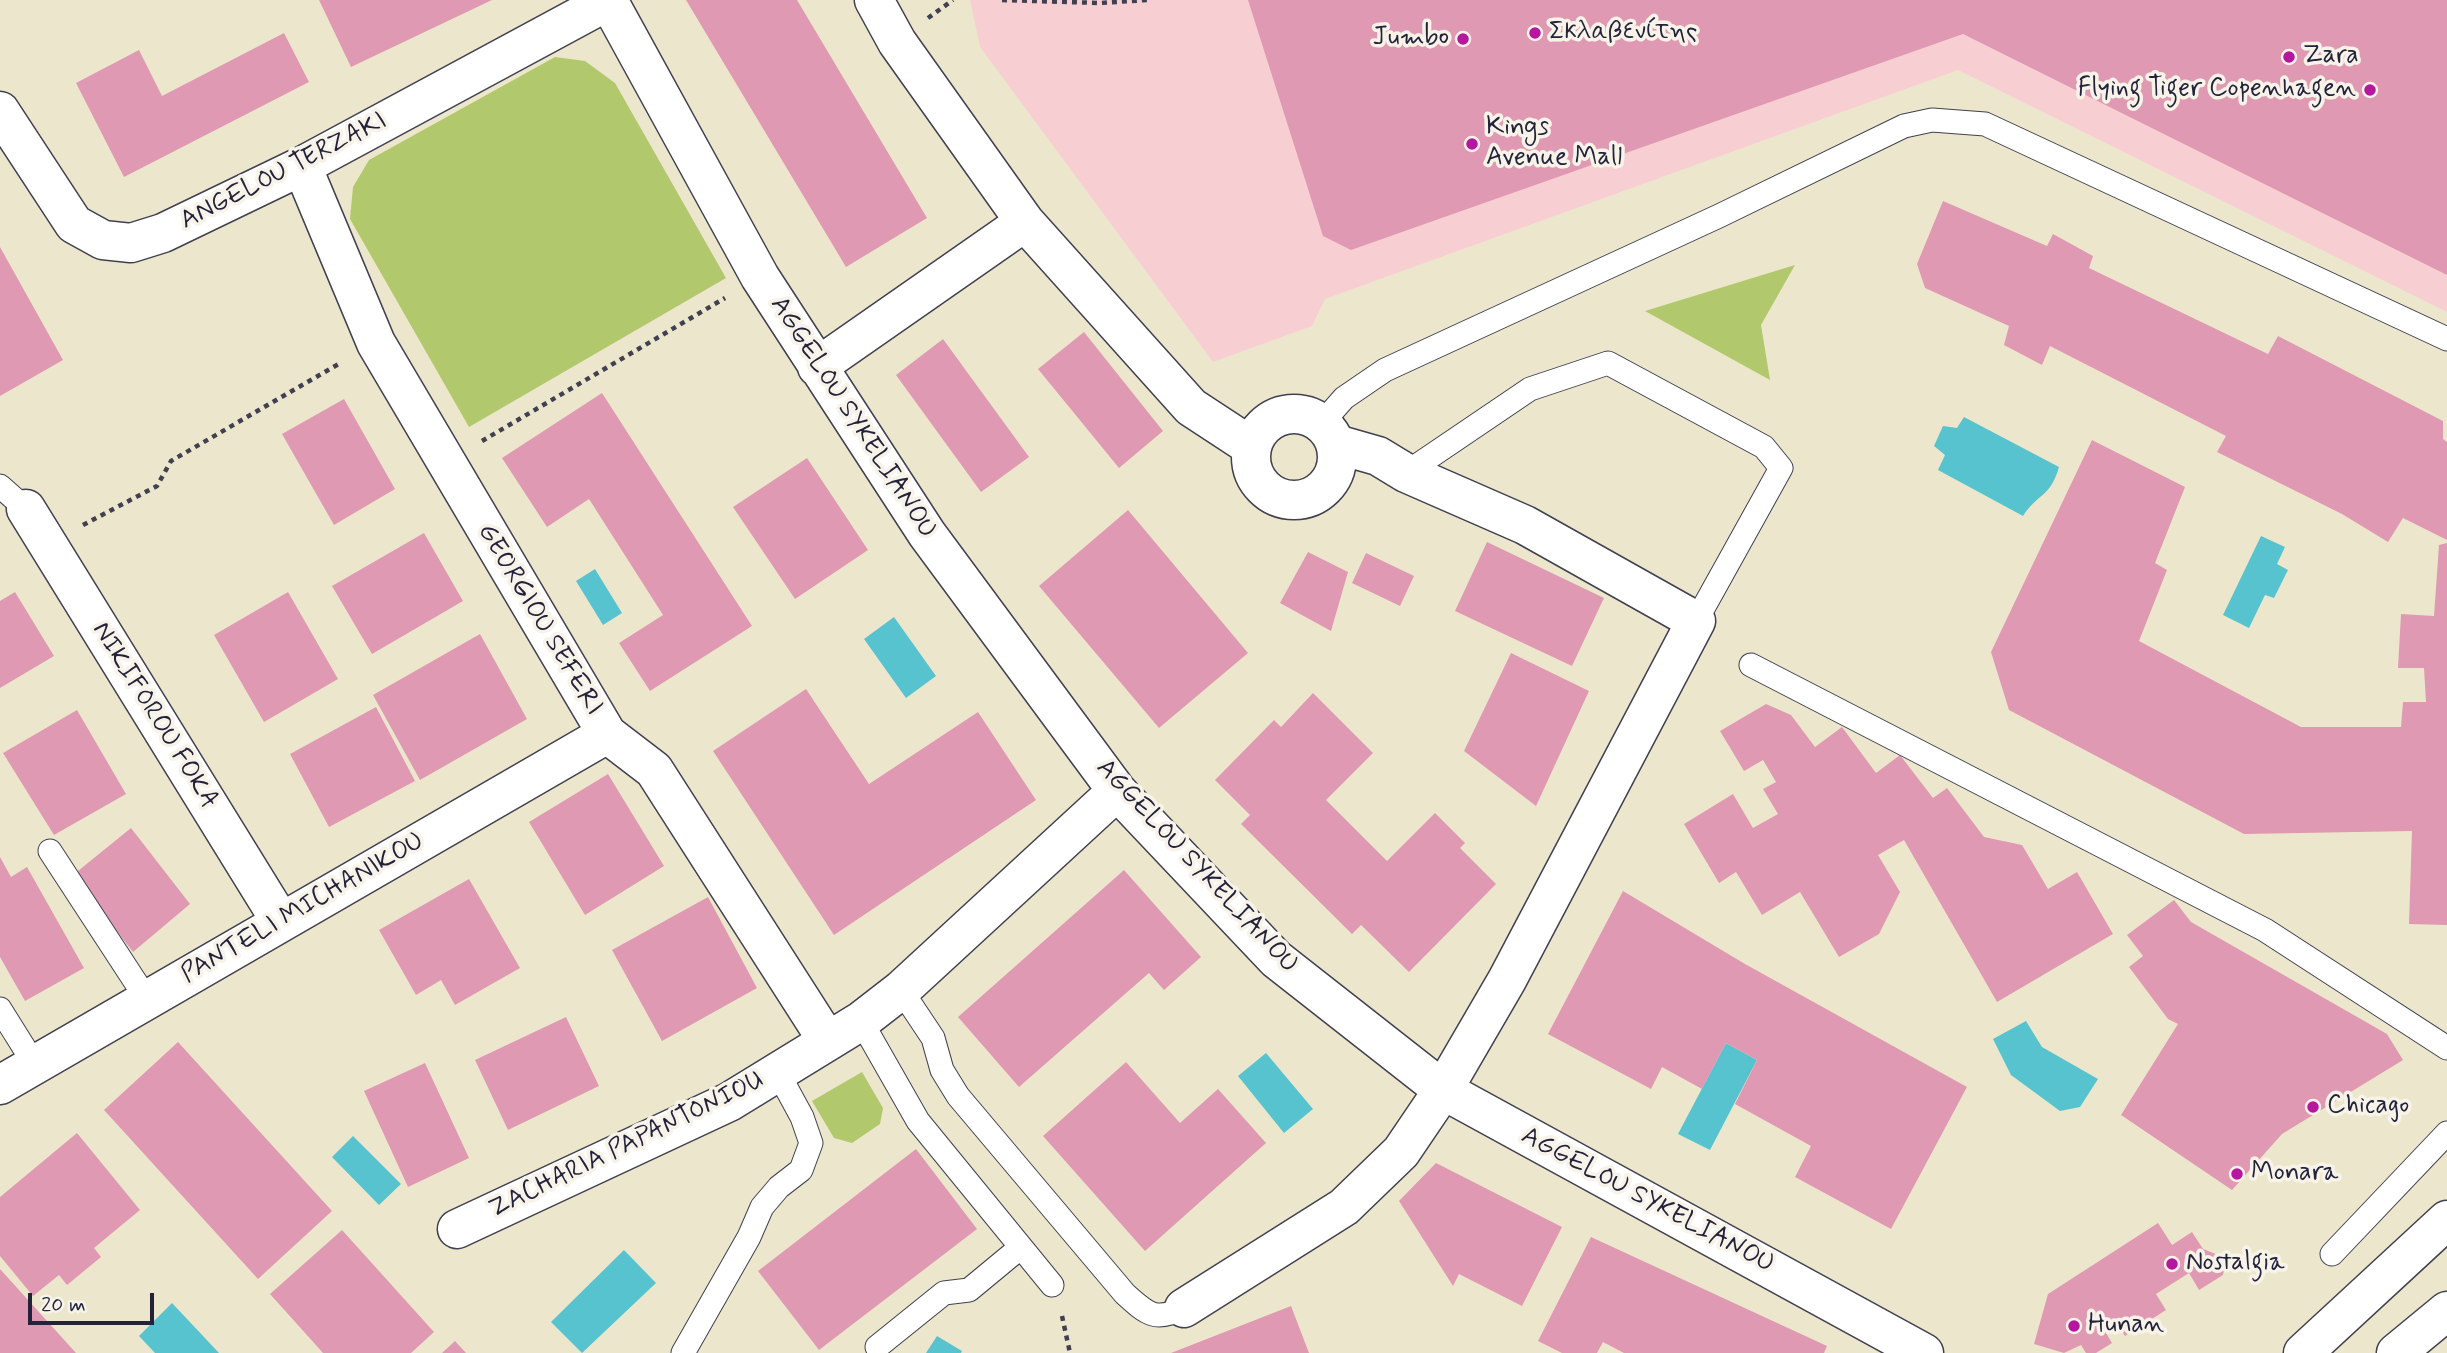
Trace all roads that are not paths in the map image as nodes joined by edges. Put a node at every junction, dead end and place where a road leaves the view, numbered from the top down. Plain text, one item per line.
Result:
1 (874, 0) edge
2 (608, 1) edge
3 (0, 111) edge
4 (302, 166) junction
5 (1025, 222) junction
6 (2447, 339) edge
7 (817, 367) junction
8 (1329, 433) junction
9 (1252, 447) junction
10 (1406, 473) junction
11 (13, 498) edge
12 (1696, 621) junction
13 (1751, 665) dead end
14 (607, 734) junction
15 (1117, 791) junction
16 (50, 852) dead end
17 (281, 922) junction
18 (901, 990) junction
19 (146, 998) junction
20 (0, 1009) edge
21 (861, 1021) junction
22 (827, 1040) junction
23 (2447, 1048) edge
24 (35, 1065) junction
25 (777, 1071) junction
26 (0, 1084) edge
27 (1443, 1090) junction
28 (2447, 1133) edge
29 (2447, 1220) edge
30 (457, 1229) dead end
31 (1021, 1247) junction
32 (2332, 1254) dead end
33 (1052, 1285) dead end
34 (1184, 1308) joint
35 (2447, 1311) edge
36 (877, 1347) dead end
37 (683, 1353) edge
38 (1924, 1353) edge
39 (2303, 1353) edge
40 (2396, 1353) edge

1 - 5 street
2 - 4 street, ANGELOU TERZAKI
2 - 7 street, AGGELOU SYKELIANOU
3 - 4 street, ANGELOU TERZAKI
4 - 14 street, GEORGIOU SEFERI
5 - 7 street
5 - 9 street
6 - 8 lane
7 - 15 street, AGGELOU SYKELIANOU
8 - 9 street
8 - 9 street
8 - 10 street
10 - 12 street
10 - 12 lane
11 - 17 street, NIKIFOROU FOKA
12 - 27 street
13 - 23 lane
14 - 17 street, PANTELI MICHANIKOU
14 - 22 street, GEORGIOU SEFERI
15 - 18 street, ZACHARIA PAPANTONIOU
15 - 27 street, AGGELOU SYKELIANOU
16 - 19 lane
17 - 19 street, PANTELI MICHANIKOU
18 - 21 street, ZACHARIA PAPANTONIOU
18 - 34 lane
19 - 24 street, PANTELI MICHANIKOU
20 - 24 lane
21 - 22 street, ZACHARIA PAPANTONIOU
21 - 31 lane
22 - 25 street, ZACHARIA PAPANTONIOU
24 - 26 street, PANTELI MICHANIKOU
25 - 30 street, ZACHARIA PAPANTONIOU
25 - 37 lane
27 - 34 street
27 - 38 street, AGGELOU SYKELIANOU
28 - 32 lane
29 - 39 street
31 - 33 lane
31 - 36 lane
35 - 40 street

